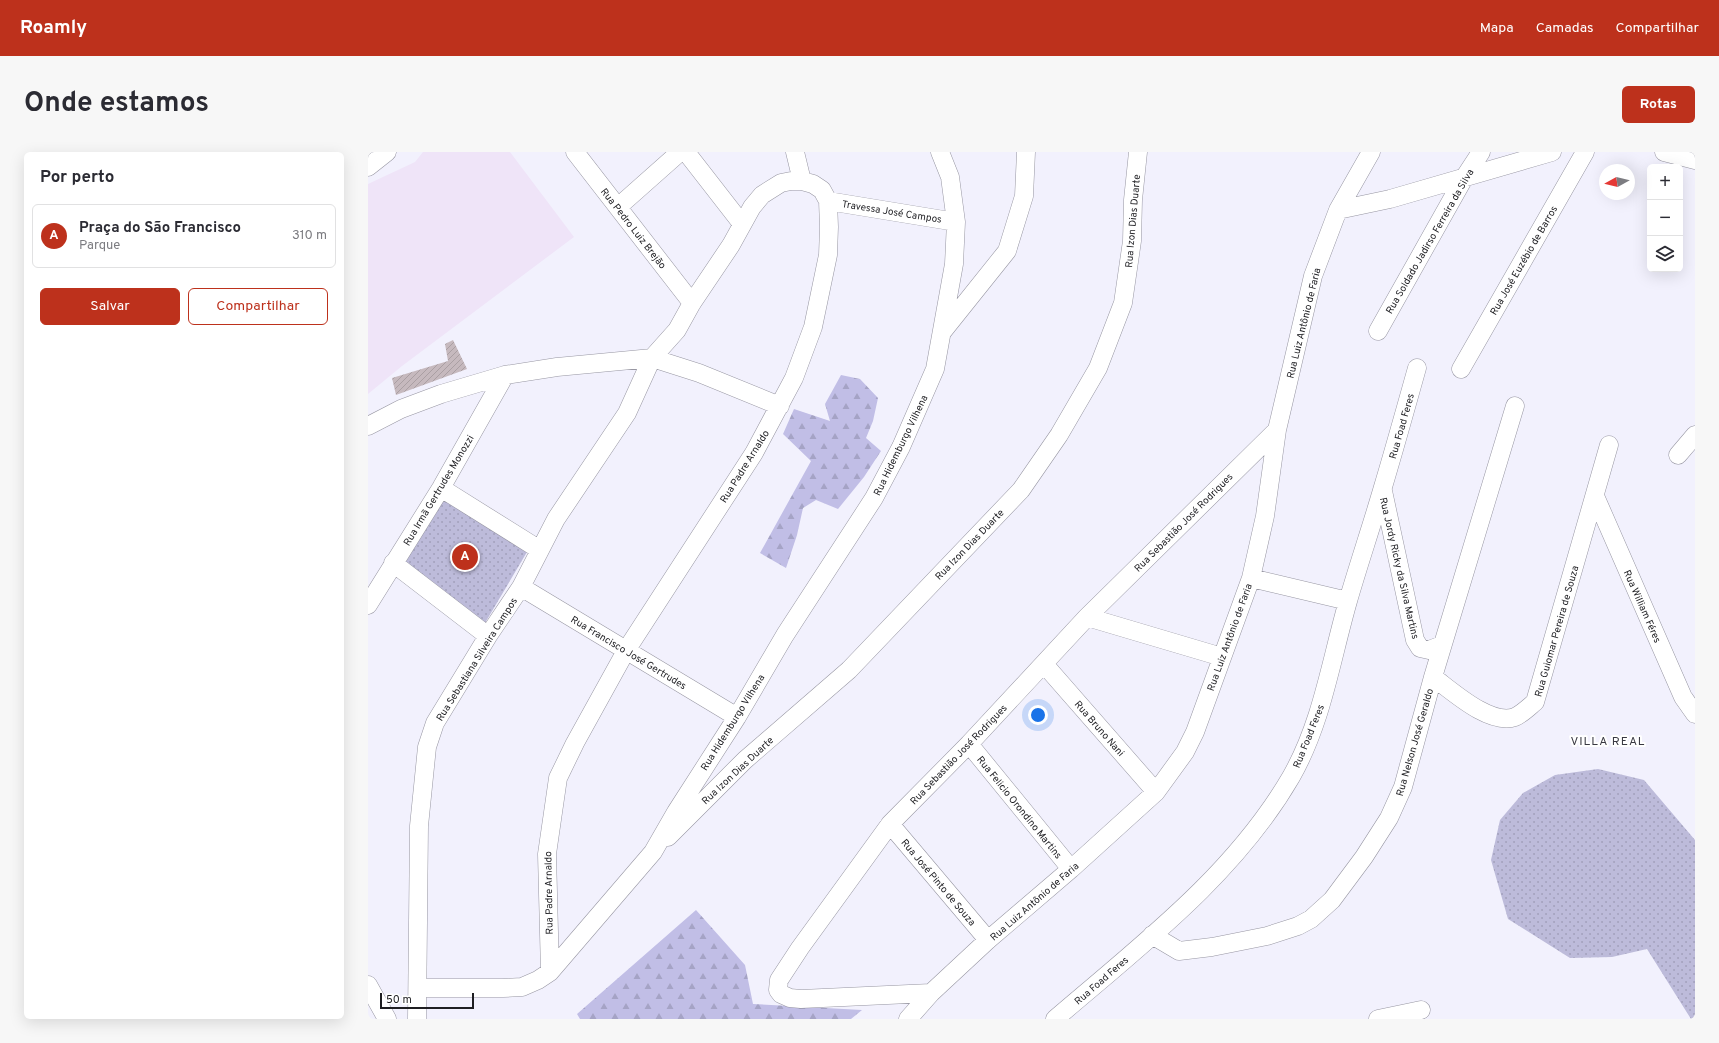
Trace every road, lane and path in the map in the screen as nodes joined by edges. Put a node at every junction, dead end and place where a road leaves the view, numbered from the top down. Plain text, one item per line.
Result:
1 (387, 152) edge
2 (575, 152) edge
3 (680, 152) edge
4 (686, 152) edge
5 (795, 152) edge
6 (940, 152) edge
7 (1026, 152) edge
8 (1138, 152) edge
9 (1371, 152) edge
10 (1481, 152) edge
11 (1552, 152) edge
12 (1585, 152) edge
13 (1664, 152) edge
14 (1695, 160) edge
15 (368, 166) edge
16 (1464, 178) junction
17 (802, 181) junction
18 (828, 201) junction
19 (618, 207) junction
20 (1338, 210) junction
21 (956, 222) junction
22 (742, 224) junction
23 (692, 303) junction
24 (1378, 331) dead end
25 (942, 332) junction
26 (652, 358) junction
27 (1417, 368) dead end
28 (1461, 369) dead end
29 (506, 375) junction
30 (780, 406) junction
31 (1516, 406) dead end
32 (368, 426) edge
33 (1277, 430) junction
34 (1695, 435) edge
35 (1609, 445) dead end
36 (1678, 455) dead end
37 (441, 488) junction
38 (1383, 488) junction
39 (1595, 496) junction
40 (540, 550) junction
41 (393, 563) junction
42 (1251, 578) junction
43 (521, 587) junction
44 (1348, 601) junction
45 (368, 605) edge
46 (1087, 616) junction
47 (488, 636) junction
48 (1442, 645) junction
49 (627, 649) junction
50 (1222, 657) junction
51 (1044, 664) junction
52 (1433, 677) junction
53 (1695, 714) edge
54 (736, 716) junction
55 (969, 744) junction
56 (1156, 792) junction
57 (890, 824) junction
58 (653, 852) junction
59 (1071, 869) junction
60 (1152, 935) junction
61 (988, 940) junction
62 (550, 972) junction
63 (368, 985) edge
64 (419, 988) junction
65 (931, 993) junction
66 (1421, 1010) dead end
67 (387, 1019) edge
68 (417, 1019) edge
69 (908, 1019) edge
70 (1055, 1019) edge
71 (1378, 1019) edge

1 - 15 street
2 - 19 street, Rua Pedro Luiz Brejão
3 - 19 street
4 - 22 street
5 - 17 street
6 - 21 street, Rua Hidemburgo Vilhena
7 - 25 street
8 - 58 street, Rua Izon Dias Duarte
9 - 20 street, Rua Luiz Antônio de Faria
10 - 16 street, Rua Soldado Jadirso Ferreira da Silva
11 - 16 street
12 - 28 street, Rua José Euzébio de Barros
13 - 14 street
16 - 20 street
16 - 24 street, Rua Soldado Jadirso Ferreira da Silva
17 - 18 street
17 - 22 street
18 - 21 street, Travessa José Campos
18 - 30 street, Rua Padre Arnaldo
19 - 23 street, Rua Pedro Luiz Brejão
20 - 33 street, Rua Luiz Antônio de Faria
21 - 25 street, Rua Hidemburgo Vilhena
22 - 23 street
23 - 26 street
25 - 54 street, Rua Hidemburgo Vilhena
26 - 29 street
26 - 30 street
26 - 40 street, Rua Sebastiana Silveira Campos
27 - 38 street, Rua Foad Feres
29 - 32 street
29 - 37 street, Rua Irmã Gertrudes Monozzi
30 - 49 street, Rua Padre Arnaldo
31 - 48 street, Rua Nelson José Geraldo
33 - 42 street, Rua Luiz Antônio de Faria
33 - 46 street, Rua Sebastião José Rodrigues
34 - 36 street
35 - 39 street, Rua Guiomar Pereira de Souza
37 - 40 street
37 - 41 street, Rua Irmã Gertrudes Monozzi
38 - 44 street, Rua Foad Feres
38 - 48 street, Rua Jordy Ricky da Silva Martins
39 - 52 street, Rua Guiomar Pereira de Souza
39 - 53 street, Rua William Féres
40 - 43 street, Rua Sebastiana Silveira Campos
41 - 45 street, Rua Irmã Gertrudes Monozzi
41 - 47 street
42 - 44 street
42 - 50 street, Rua Luiz Antônio de Faria
43 - 47 street, Rua Sebastiana Silveira Campos
43 - 49 street, Rua Francisco José Gertrudes
44 - 60 street, Rua Foad Feres
46 - 50 street
46 - 51 street, Rua Sebastião José Rodrigues
47 - 64 street, Rua Sebastiana Silveira Campos
48 - 52 street, Rua Nelson José Geraldo
49 - 54 street, Rua Francisco José Gertrudes
49 - 62 street, Rua Padre Arnaldo
50 - 56 street, Rua Luiz Antônio de Faria
51 - 55 street, Rua Sebastião José Rodrigues
51 - 56 street, Rua Bruno Nani
52 - 60 street, Rua Nelson José Geraldo
54 - 58 street, Rua Hidemburgo Vilhena
55 - 57 street, Rua Sebastião José Rodrigues
55 - 59 street, Rua Felicio Orondino Martins
56 - 59 street, Rua Luiz Antônio de Faria
57 - 61 street, Rua José Pinto de Souza
57 - 65 street, Rua Sebastião José Rodrigues
58 - 62 street, Rua Hidemburgo Vilhena
59 - 61 street, Rua Luiz Antônio de Faria
60 - 70 street, Rua Foad Feres
61 - 65 street, Rua Luiz Antônio de Faria
62 - 64 street, Rua Hidemburgo Vilhena
63 - 67 street
64 - 68 street, Rua Sebastiana Silveira Campos
65 - 69 street, Rua Luiz Antônio de Faria
66 - 71 street

